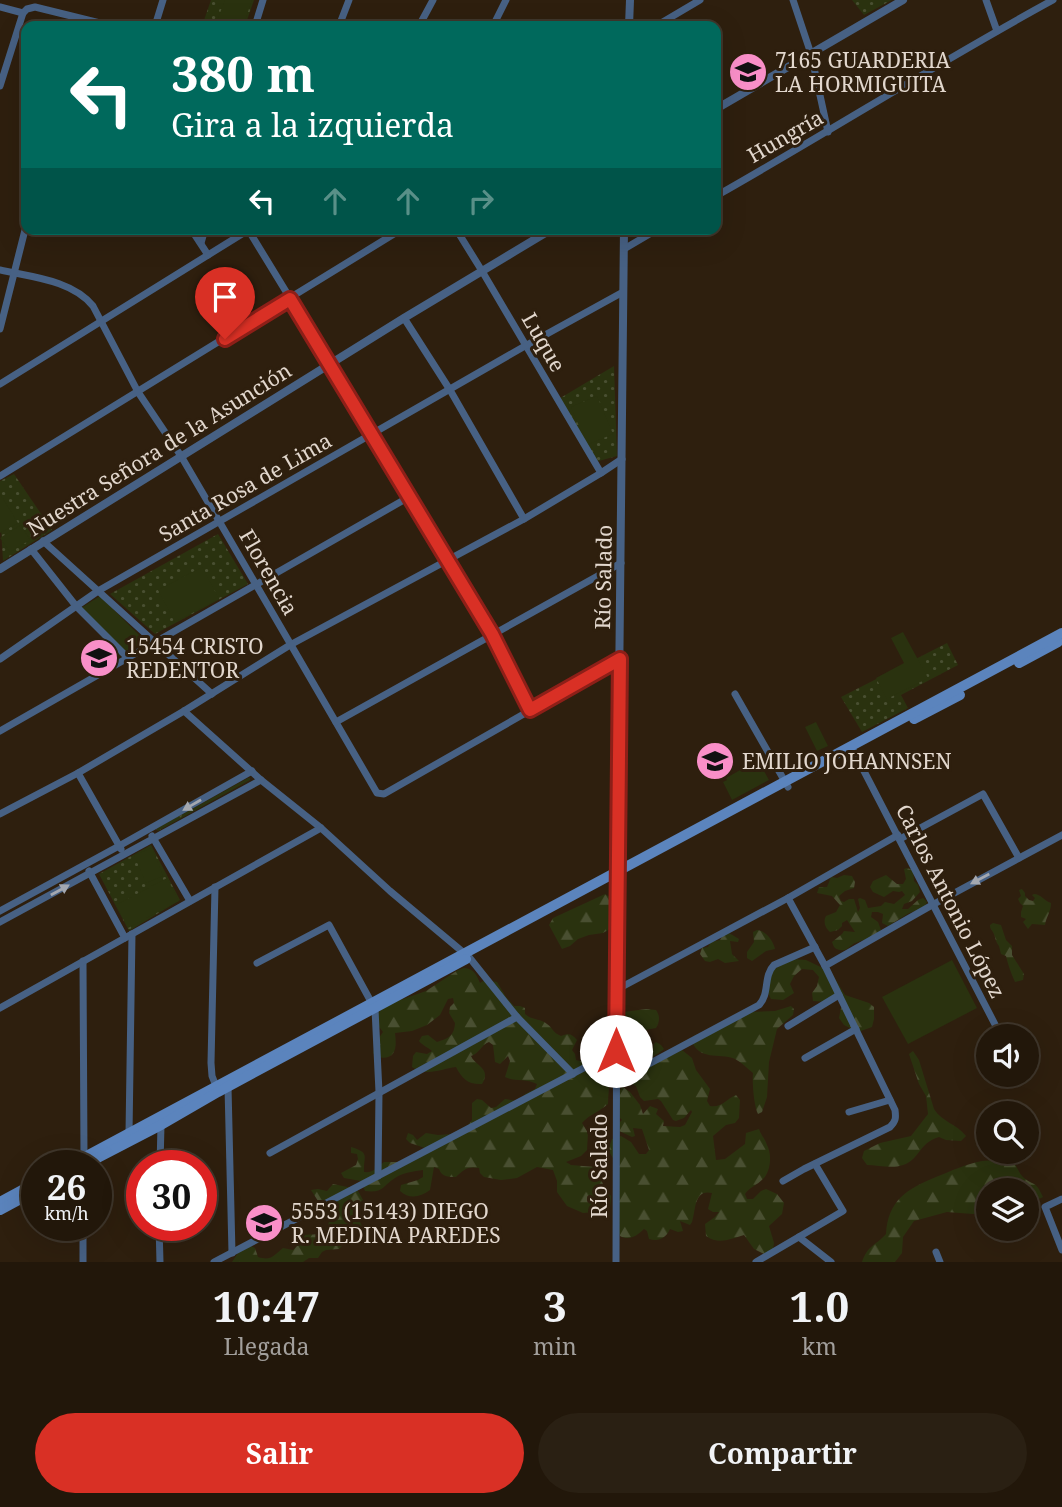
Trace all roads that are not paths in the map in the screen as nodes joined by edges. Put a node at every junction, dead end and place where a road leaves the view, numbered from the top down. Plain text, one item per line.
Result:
1 (163, 0) edge
2 (264, 0) edge
3 (349, 0) edge
4 (433, 0) edge
5 (506, 0) edge
6 (630, 0) edge
7 (700, 0) edge
8 (793, 0) edge
9 (903, 0) edge
10 (986, 0) edge
11 (1053, 0) edge
12 (38, 5) edge
13 (0, 7) edge
14 (23, 13) junction
15 (87, 21) edge
16 (157, 21) edge
17 (257, 21) edge
18 (341, 21) edge
19 (422, 21) edge
20 (496, 21) edge
21 (629, 21) edge
22 (664, 21) edge
23 (997, 31) junction
24 (811, 54) junction
25 (0, 86) edge
26 (721, 106) edge
27 (828, 132) junction
28 (721, 193) edge
29 (24, 235) edge
30 (195, 235) edge
31 (203, 235) edge
32 (242, 235) edge
33 (253, 235) edge
34 (392, 235) edge
35 (460, 235) edge
36 (542, 235) edge
37 (624, 235) edge
38 (648, 235) edge
39 (201, 243) junction
40 (624, 249) junction
41 (208, 255) junction
42 (0, 270) edge
43 (482, 271) junction
44 (14, 273) junction
45 (623, 292) junction
46 (290, 299) junction
47 (404, 318) junction
48 (101, 321) junction
49 (0, 329) edge
50 (525, 346) junction
51 (330, 364) junction
52 (2, 382) edge
53 (450, 390) junction
54 (138, 392) junction
55 (373, 434) junction
56 (181, 456) junction
57 (622, 458) junction
58 (601, 473) junction
59 (0, 475) edge
60 (409, 498) junction
61 (524, 519) junction
62 (219, 521) junction
63 (43, 541) junction
64 (31, 549) junction
65 (448, 561) junction
66 (621, 562) junction
67 (0, 569) edge
68 (256, 585) junction
69 (98, 591) junction
70 (76, 606) junction
71 (1062, 633) edge
72 (492, 634) junction
73 (1062, 640) edge
74 (155, 642) junction
75 (290, 645) junction
76 (128, 658) junction
77 (0, 659) edge
78 (620, 659) junction
79 (212, 694) junction
80 (735, 694) dead end
81 (937, 704) junction
82 (530, 710) junction
83 (184, 711) junction
84 (336, 722) junction
85 (0, 731) edge
86 (852, 749) junction
87 (252, 771) junction
88 (78, 774) junction
89 (261, 780) junction
90 (786, 784) junction
91 (0, 814) edge
92 (321, 828) junction
93 (148, 830) junction
94 (1062, 835) edge
95 (899, 837) junction
96 (153, 839) junction
97 (119, 846) junction
98 (124, 855) junction
99 (1019, 858) junction
100 (86, 864) junction
101 (90, 873) junction
102 (617, 874) junction
103 (215, 887) junction
104 (788, 898) junction
105 (190, 901) junction
106 (934, 904) junction
107 (0, 911) edge
108 (0, 922) edge
109 (129, 936) junction
110 (815, 947) junction
111 (466, 955) junction
112 (83, 961) junction
113 (257, 963) dead end
114 (825, 966) junction
115 (616, 990) junction
116 (839, 995) junction
117 (373, 1006) junction
118 (0, 1008) edge
119 (517, 1017) junction
120 (995, 1024) edge
121 (788, 1026) dead end
122 (856, 1028) junction
123 (616, 1051) junction
124 (805, 1058) dead end
125 (573, 1073) junction
126 (617, 1081) junction
127 (228, 1087) junction
128 (217, 1089) junction
129 (379, 1092) junction
130 (890, 1100) junction
131 (849, 1112) dead end
132 (161, 1125) junction
133 (129, 1133) junction
134 (84, 1150) edge
135 (104, 1150) edge
136 (110, 1150) edge
137 (160, 1150) edge
138 (270, 1153) dead end
139 (815, 1164) junction
140 (378, 1176) junction
141 (783, 1181) dead end
142 (21, 1191) edge
143 (21, 1199) edge
144 (1062, 1199) edge
145 (0, 1202) edge
146 (0, 1210) edge
147 (799, 1237) junction
148 (83, 1241) edge
149 (159, 1241) edge
150 (1062, 1250) edge
151 (936, 1252) dead end
152 (232, 1253) junction
153 (83, 1262) edge
154 (160, 1262) edge
155 (214, 1262) edge
156 (616, 1262) edge
157 (755, 1262) edge
158 (831, 1262) edge
159 (940, 1262) edge

1 - 16 street
2 - 17 street
3 - 18 street
4 - 19 street
5 - 20 street
6 - 21 street
7 - 22 street
8 - 24 street
9 - 24 street
10 - 23 street
11 - 23 street, Hungría
12 - 14 street
12 - 15 street
13 - 14 street
14 - 25 street
23 - 27 street, Hungría
24 - 26 street
24 - 27 street
27 - 28 street, Hungría
29 - 44 street
30 - 39 street
31 - 39 street
32 - 41 street
33 - 46 street
34 - 46 street
35 - 43 street, Luque
36 - 43 street, Nuestra Señora de la Asunción
37 - 40 street, Río Salado
38 - 40 street
39 - 41 street
40 - 45 street, Río Salado
41 - 48 street
42 - 44 street, Florencia
43 - 47 street, Nuestra Señora de la Asunción
43 - 50 street, Luque
44 - 48 street, Florencia
44 - 49 street
45 - 50 street, Santa Rosa de Lima
45 - 57 street, Río Salado
46 - 51 street
46 - 54 street
47 - 51 street, Nuestra Señora de la Asunción
47 - 53 street
48 - 52 street
48 - 54 street, Florencia
50 - 53 street, Santa Rosa de Lima
50 - 58 street, Luque
51 - 55 street
51 - 56 street, Nuestra Señora de la Asunción
53 - 55 street, Santa Rosa de Lima
53 - 61 street
54 - 56 street, Florencia
54 - 59 street
55 - 60 street
55 - 62 street, Santa Rosa de Lima
56 - 62 street, Florencia
56 - 63 street, Nuestra Señora de la Asunción
57 - 58 street
57 - 66 street, Río Salado
58 - 61 street
60 - 65 street
60 - 68 street
61 - 65 street
62 - 68 street, Florencia
62 - 69 street, Santa Rosa de Lima
63 - 64 street, Nuestra Señora de la Asunción
63 - 69 street
64 - 67 street, Nuestra Señora de la Asunción
64 - 70 street
65 - 72 street
65 - 75 street
66 - 72 street
66 - 78 street, Río Salado
68 - 74 street
68 - 75 street, Florencia
69 - 70 street, Santa Rosa de Lima
69 - 74 street
70 - 76 street
70 - 77 street, Santa Rosa de Lima
71 - 81 main road
72 - 82 street
72 - 84 street
73 - 81 main road
74 - 76 street
74 - 79 street
75 - 79 street
75 - 84 street, Florencia
76 - 85 street
78 - 82 street
78 - 102 street, Río Salado
79 - 83 street
80 - 90 street
81 - 86 main road
82 - 84 street, Florencia
83 - 87 street
83 - 88 street
86 - 90 main road
86 - 95 street, Carlos Antonio López
87 - 89 street
87 -> 93 street
88 - 91 street
88 - 97 street
89 - 92 street
89 - 96 street
90 - 102 main road
92 - 103 street
92 - 111 street
93 - 96 street
93 - 97 street
94 - 99 street
95 - 99 street
95 - 104 street
95 - 106 street, Carlos Antonio López
96 - 98 street
96 - 105 street
97 - 98 street
97 - 100 street
98 - 101 street
99 -> 106 street
100 - 101 street
100 - 107 street
108 -> 101 street
101 - 109 street
102 - 111 main road
102 - 115 street, Río Salado
103 - 105 street
103 - 128 street
104 - 110 street
104 - 115 street
105 - 109 street
106 - 114 street
106 - 120 street, Carlos Antonio López
109 - 112 street
109 - 133 street
110 - 114 street
110 - 126 street
111 - 117 main road
111 - 119 street
112 - 118 street
112 - 134 street
113 - 117 street
114 - 116 street
115 - 123 street, Río Salado
116 - 121 street
116 - 122 street
117 - 127 main road
117 - 128 main road
117 - 129 street
119 - 125 street
119 - 129 street
122 - 124 street
122 - 130 street
123 - 125 street
123 - 126 street, Río Salado
125 - 140 street
126 - 156 street, Río Salado
127 - 128 main road
127 - 152 street
128 - 132 main road
128 - 133 main road
129 - 138 street
129 - 140 street
130 - 131 street
130 - 139 street
132 - 136 main road
132 - 137 street
133 - 135 main road
139 - 141 street
139 - 147 street
140 - 152 street
142 - 145 main road
143 - 146 main road
144 - 150 street
147 - 157 street
147 - 158 street
148 - 153 street
149 - 154 street
151 - 159 street
152 - 155 street

